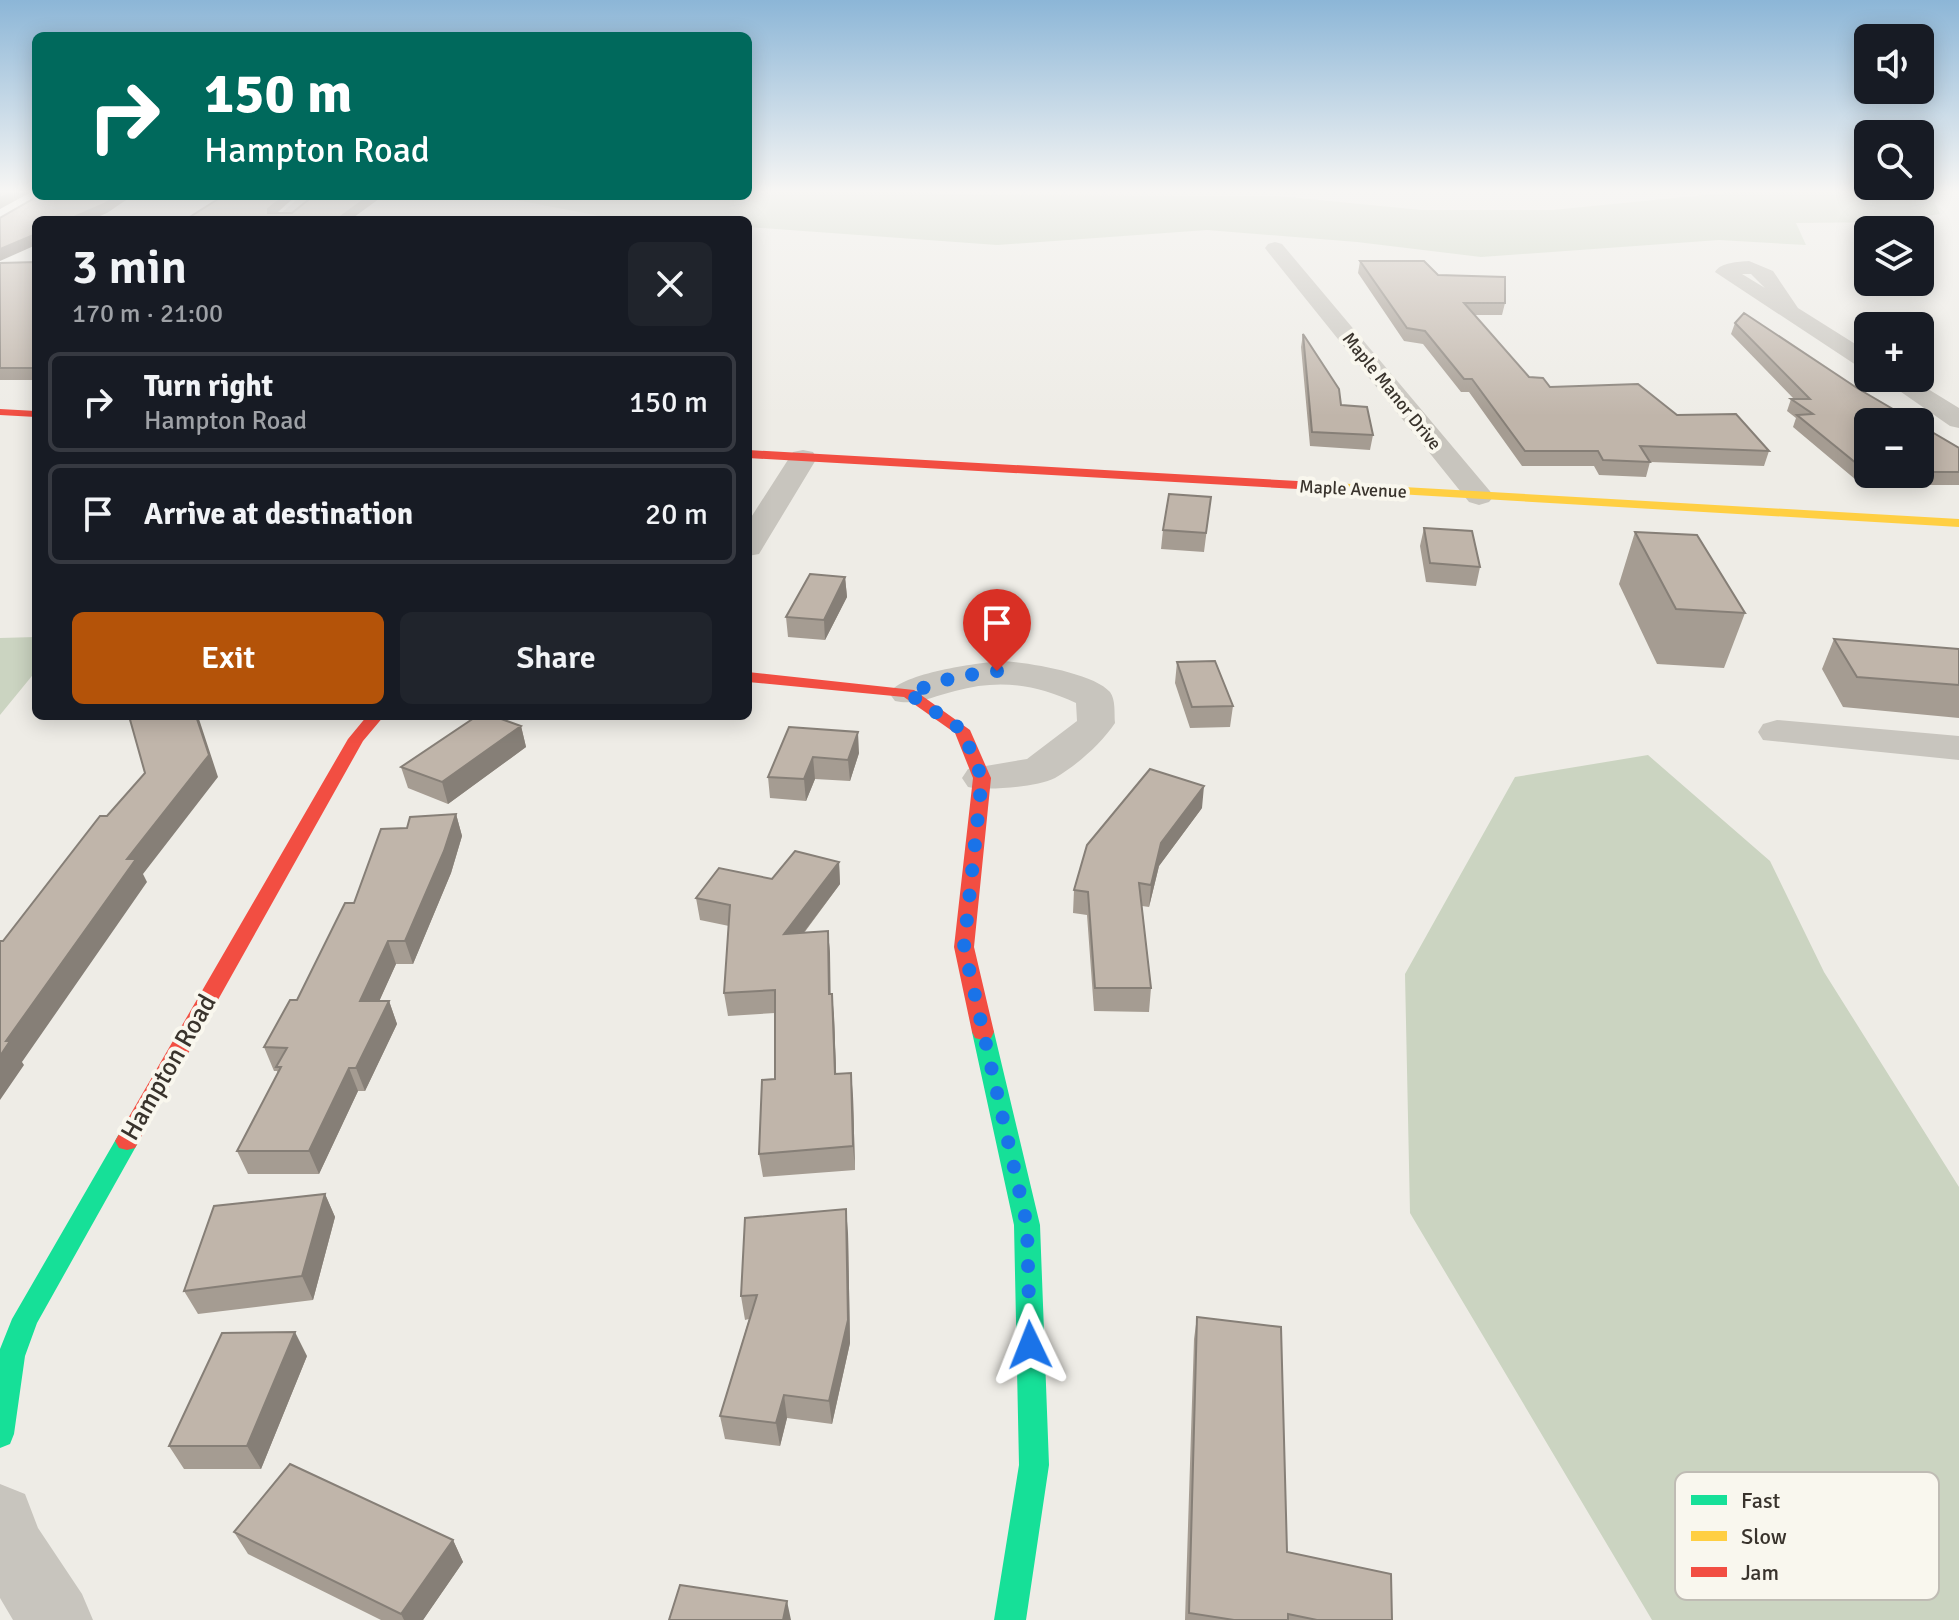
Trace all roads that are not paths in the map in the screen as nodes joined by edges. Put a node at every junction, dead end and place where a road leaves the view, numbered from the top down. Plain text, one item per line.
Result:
1 (1289, 266) edge
2 (1789, 312) dead end
3 (1854, 353) edge
4 (1915, 392) edge
5 (0, 412) edge
6 (32, 414) edge
7 (1959, 420) edge
8 (752, 454) edge
9 (803, 458) junction
10 (1479, 496) junction
11 (1959, 523) edge
12 (752, 541) edge
13 (752, 677) edge
14 (908, 693) junction
15 (373, 720) edge
16 (1777, 732) dead end
17 (1959, 748) edge
18 (982, 778) junction
19 (0, 1434) edge
20 (0, 1519) edge
21 (56, 1620) edge
22 (1010, 1620) edge

1 - 10 street, Maple Manor Drive
2 - 3 street
4 - 7 street
5 - 6 street
8 - 9 street, Maple Avenue
9 - 10 street, Maple Avenue
9 - 12 street
10 - 11 street, Maple Avenue
13 - 14 street
14 - 18 street
14 - 18 street
15 - 19 street, Hampton Road
16 - 17 street
18 - 22 street
20 - 21 street

